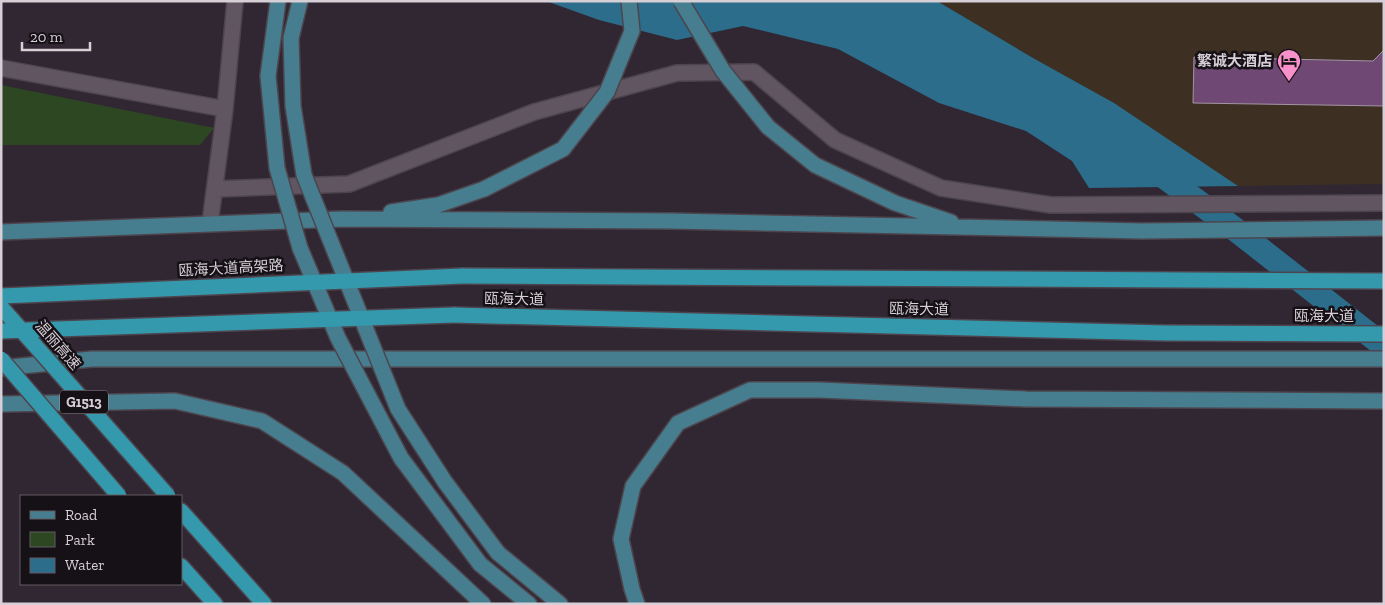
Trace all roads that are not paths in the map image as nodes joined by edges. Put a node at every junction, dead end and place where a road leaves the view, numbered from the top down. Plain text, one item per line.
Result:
1 (235, 1) edge
2 (278, 1) edge
3 (300, 1) edge
4 (629, 1) edge
5 (681, 1) edge
6 (1, 68) edge
7 (225, 109) junction
8 (215, 189) junction
9 (1384, 203) edge
10 (342, 219) junction
11 (210, 223) junction
12 (967, 228) junction
13 (1384, 228) edge
14 (1, 232) edge
15 (462, 276) joint
16 (1384, 280) edge
17 (1, 296) edge
18 (1, 307) edge
19 (187, 325) junction
20 (1, 331) edge
21 (1384, 334) edge
22 (1, 342) edge
23 (1, 358) edge
24 (1384, 359) edge
25 (1, 368) edge
26 (1384, 401) edge
27 (1, 404) edge
28 (118, 495) edge
29 (167, 495) edge
30 (182, 512) edge
31 (182, 567) edge
32 (215, 604) edge
33 (264, 604) edge
34 (483, 604) edge
35 (529, 604) edge
36 (560, 604) edge
37 (637, 604) edge

1 - 7 street
2 - 35 main road, bridge
3 - 36 main road, bridge
4 - 10 main road, bridge
5 - 12 main road, bridge
6 - 7 street
7 - 8 street
8 - 9 street
8 - 11 street
10 - 11 main road
10 - 12 main road
11 - 14 main road
12 - 13 main road
15 - 16 highway, 瓯海大道
15 - 17 highway, 瓯海大道高架路, bridge
18 - 29 highway, 温丽高速 / G1513, bridge
19 - 20 highway, bridge
19 - 21 highway, 瓯海大道, bridge
19 - 22 highway, bridge
23 - 28 highway, G1513, bridge
24 - 25 main road
26 - 37 main road
27 - 34 main road
30 - 33 highway
31 - 32 highway

